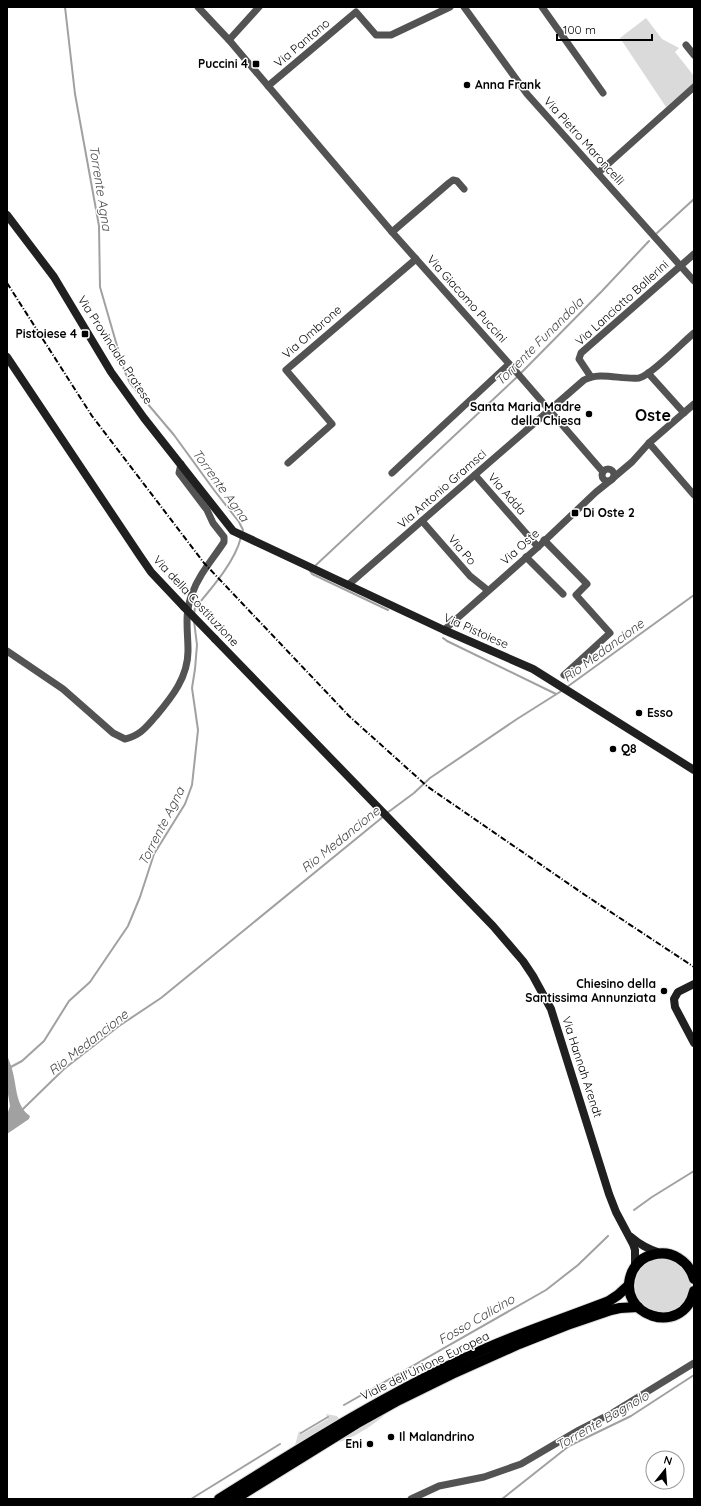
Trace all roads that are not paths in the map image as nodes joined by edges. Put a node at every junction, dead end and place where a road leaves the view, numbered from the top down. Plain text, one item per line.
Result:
1 (198, 7) edge
2 (259, 7) edge
3 (450, 7) edge
4 (464, 7) edge
5 (542, 7) edge
6 (354, 9) edge
7 (229, 40) junction
8 (686, 45) dead end
9 (694, 56) edge
10 (268, 86) junction
11 (694, 87) edge
12 (603, 93) dead end
13 (598, 173) junction
14 (464, 189) dead end
15 (7, 214) edge
16 (392, 232) junction
17 (694, 254) edge
18 (416, 259) junction
19 (681, 266) junction
20 (694, 281) edge
21 (694, 333) edge
22 (7, 357) edge
23 (511, 365) junction
24 (648, 373) junction
25 (592, 377) junction
26 (694, 404) edge
27 (550, 410) junction
28 (684, 413) junction
29 (649, 443) junction
30 (637, 455) junction
31 (288, 463) dead end
32 (181, 464) junction
33 (607, 471) junction
34 (392, 473) dead end
35 (475, 475) junction
36 (612, 479) junction
37 (694, 495) edge
38 (422, 521) junction
39 (237, 533) joint
40 (544, 540) junction
41 (538, 546) junction
42 (526, 557) junction
43 (348, 584) junction
44 (487, 591) junction
45 (563, 594) dead end
46 (444, 630) junction
47 (7, 651) edge
48 (564, 675) dead end
49 (694, 770) edge
50 (383, 812) joint
51 (694, 984) edge
52 (694, 1043) edge
53 (630, 1236) junction
54 (660, 1253) junction
55 (694, 1258) edge
56 (681, 1259) junction
57 (636, 1266) junction
58 (694, 1279) edge
59 (629, 1285) junction
60 (694, 1292) edge
61 (638, 1307) junction
62 (694, 1363) edge
63 (219, 1499) edge
64 (235, 1499) edge
65 (411, 1499) edge

1 - 7 street, Via Giacomo Puccini
2 - 7 street
3 - 6 street, Via Pantano
4 - 13 street, Via Pietro Maroncelli
5 - 12 street
6 - 10 street, Via Pantano
7 - 10 street, Via Giacomo Puccini
8 - 9 street
10 - 16 street, Via Giacomo Puccini
11 - 13 street
13 - 19 street, Via Pietro Maroncelli
14 - 16 street
15 - 32 main road, Via Provinciale Pratese
16 - 18 street, Via Giacomo Puccini
17 - 19 street
18 - 23 street, Via Giacomo Puccini
18 - 31 street, Via Ombrone
19 - 20 street, Via Pietro Maroncelli
19 - 25 street, Via Lanciotto Ballerini
21 - 24 street
22 - 50 main road, Via della Costituzione, bridge
23 - 27 street, Via Giacomo Puccini
23 - 34 street
24 - 25 street
24 - 28 street
25 - 27 street, Via Antonio Gramsci
26 - 28 street, Via Oste
27 - 33 street, Via Giacomo Puccini
27 - 35 street, Via Antonio Gramsci
28 - 29 street, Via Oste
29 - 30 street, Via Oste
29 - 37 street
30 - 33 street, Via Oste
30 - 36 street, Via Oste
32 - 39 main road, Via Provinciale Pratese
32 - 47 street
33 - 36 street, Via Giacomo Puccini
35 - 38 street, Via Antonio Gramsci
35 - 41 street, Via Adda
36 - 40 street, Via Oste
38 - 43 street, Via Antonio Gramsci
38 - 44 street, Via Po
39 - 43 main road, Via Pistoiese
40 - 41 street, Via Oste
40 - 48 street
41 - 42 street, Via Oste
42 - 44 street, Via Oste
42 - 45 street
43 - 46 main road, Via Pistoiese
44 - 46 street, Via Oste
46 - 49 main road, Via Pistoiese
50 - 53 main road, Via Hannah Arendt
51 - 52 main road
53 - 54 main road
53 - 57 main road
54 - 56 main road
54 - 57 main road
55 - 56 main road
56 - 58 main road
57 - 59 main road, Viale dell'Unione Europea
59 - 61 main road
59 - 63 main road, Viale dell'Unione Europea
60 - 61 main road
61 - 64 main road, Viale dell'Unione Europea
62 - 65 street

